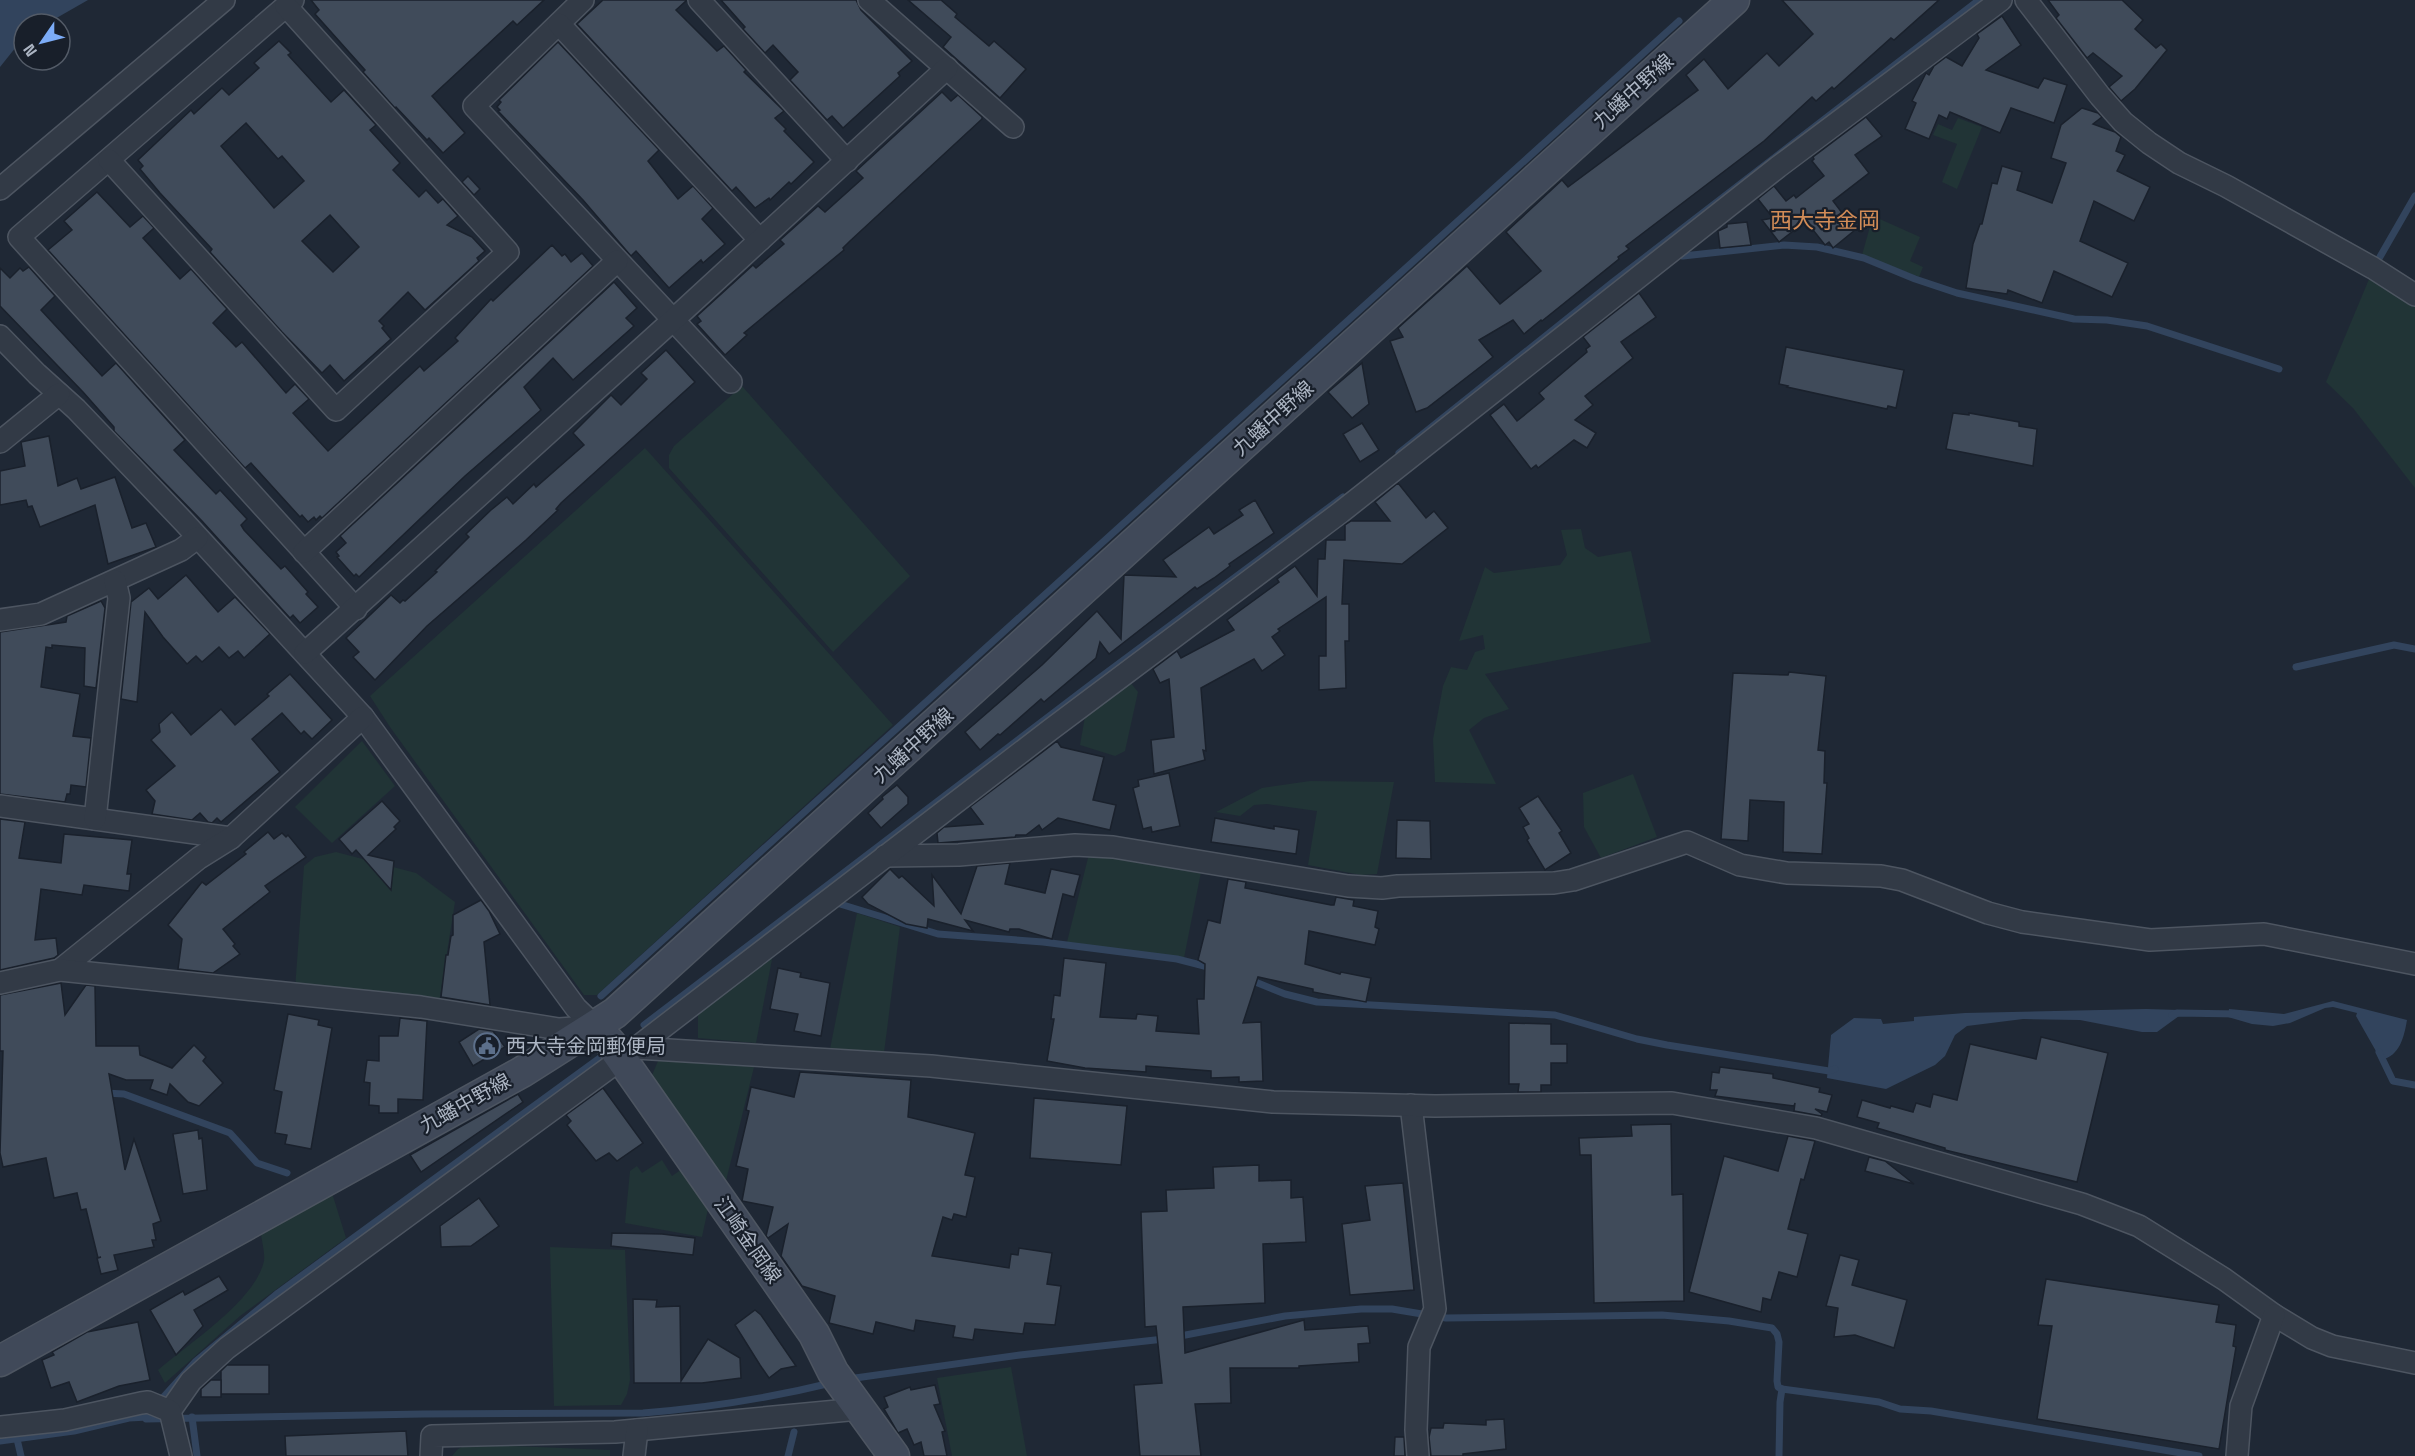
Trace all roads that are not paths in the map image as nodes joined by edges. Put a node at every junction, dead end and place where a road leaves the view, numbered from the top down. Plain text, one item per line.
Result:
1 (224, 0) edge
2 (583, 0) edge
3 (699, 0) edge
4 (868, 0) edge
5 (1734, 0) edge
6 (2001, 0) edge
7 (2026, 0) edge
8 (290, 3) edge
9 (558, 24) junction
10 (947, 68) junction
11 (1013, 128) dead end
12 (109, 160) junction
13 (847, 161) junction
14 (0, 189) edge
15 (760, 240) junction
16 (617, 261) junction
17 (2415, 295) edge
18 (672, 321) junction
19 (0, 336) edge
20 (731, 382) dead end
21 (58, 394) junction
22 (0, 442) edge
23 (197, 538) junction
24 (304, 552) junction
25 (115, 580) junction
26 (356, 609) junction
27 (0, 620) edge
28 (305, 653) junction
29 (363, 717) junction
30 (0, 806) edge
31 (95, 819) junction
32 (231, 837) junction
33 (885, 855) junction
34 (2415, 964) edge
35 (60, 970) junction
36 (0, 983) edge
37 (596, 1027) junction
38 (629, 1053) junction
39 (1411, 1105) junction
40 (2274, 1315) junction
41 (0, 1361) edge
42 (2415, 1363) edge
43 (846, 1391) junction
44 (164, 1411) junction
45 (0, 1427) edge
46 (637, 1430) junction
47 (181, 1456) edge
48 (431, 1456) edge
49 (634, 1456) edge
50 (894, 1456) edge
51 (1418, 1456) edge
52 (2237, 1456) edge

1 - 14 street
2 - 9 street
3 - 13 street
4 - 10 street
5 - 37 main road, 九蟠中野線
6 - 33 street
7 - 17 street
8 - 12 street
8 - 12 street
9 - 15 street
9 - 16 street
10 - 11 street
10 - 13 street
12 - 24 street
13 - 15 street
15 - 18 street
16 - 18 street
16 - 24 street
18 - 20 street
18 - 26 street
19 - 21 street
21 - 22 street
21 - 23 street
23 - 25 street
23 - 28 street
24 - 26 street
25 - 27 street
25 - 31 street
26 - 28 street
28 - 29 street
29 - 32 street
29 - 37 street
30 - 31 street
31 - 32 street
32 - 35 street
33 - 34 street
33 - 38 street
35 - 36 street
35 - 37 street
37 - 38 main road, 江崎金岡線
37 - 41 main road, 九蟠中野線
38 - 39 street
38 - 43 main road, 江崎金岡線
38 - 44 street
39 - 40 street
39 - 51 street
40 - 42 street
40 - 52 street
43 - 46 street
43 - 50 main road, 江崎金岡線
44 - 45 street
44 - 47 street
46 - 48 street
46 - 49 street

